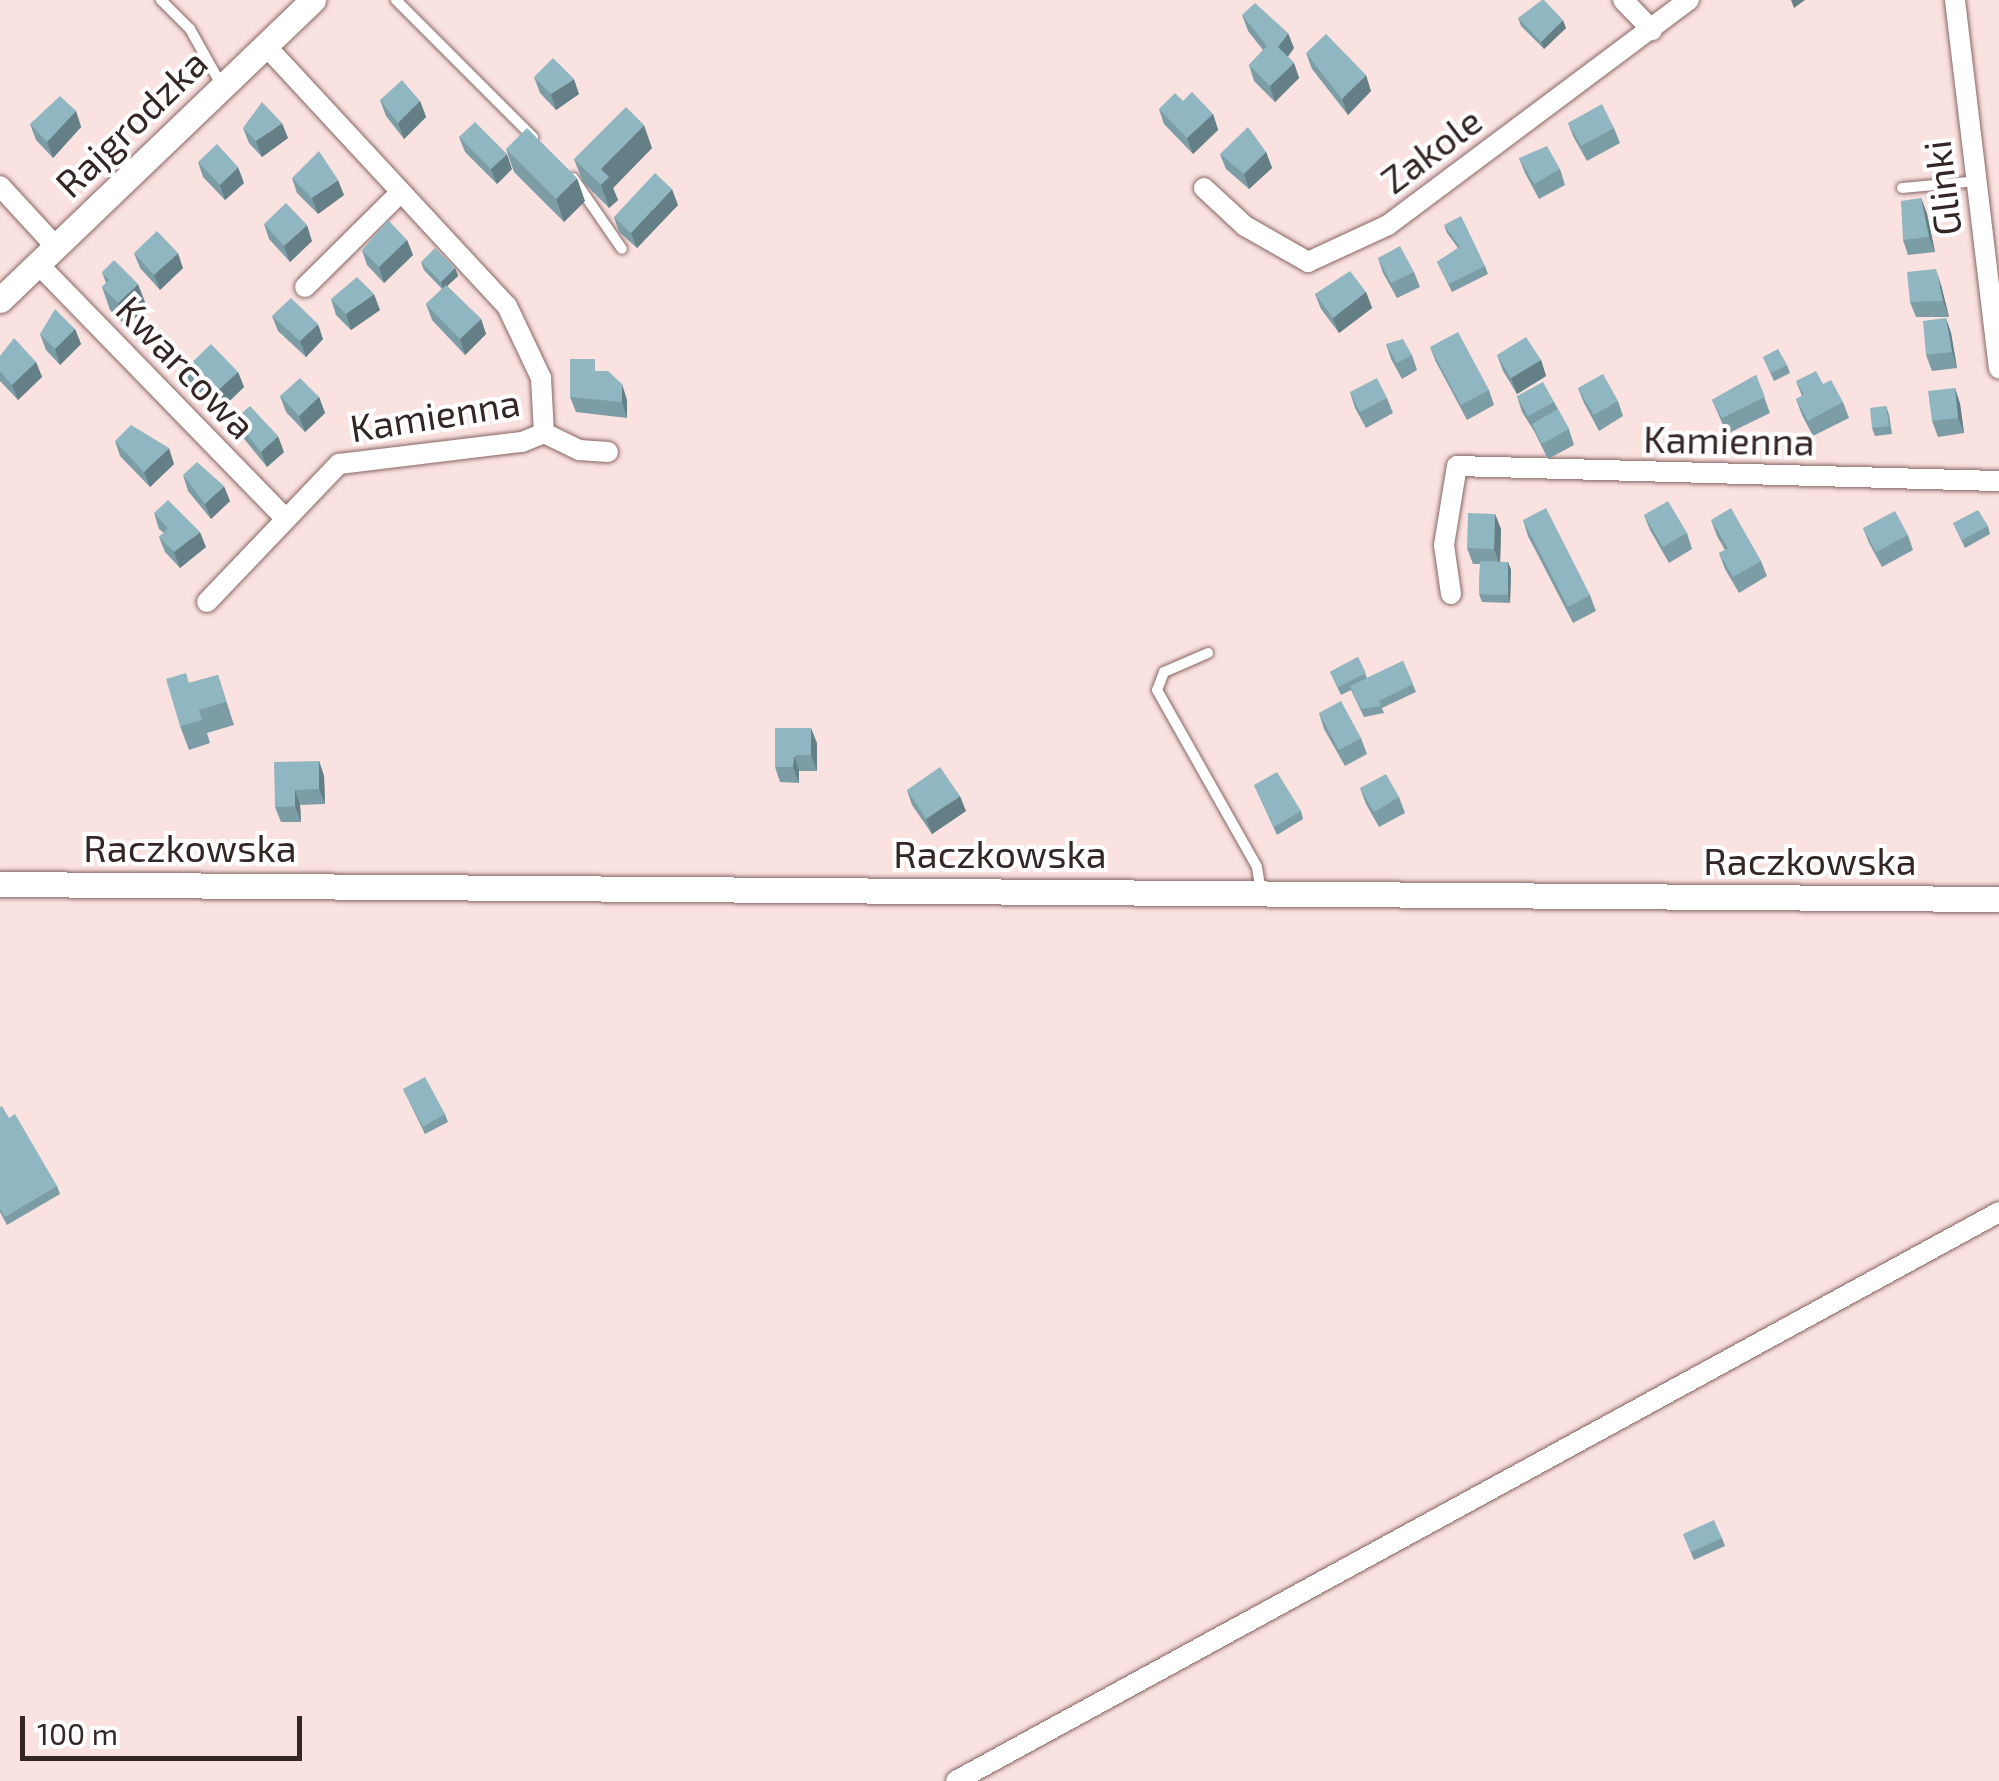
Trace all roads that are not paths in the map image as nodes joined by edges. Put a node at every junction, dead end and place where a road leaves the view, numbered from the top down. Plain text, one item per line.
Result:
1 (161, 0) edge
2 (313, 0) edge
3 (396, 0) edge
4 (1623, 0) edge
5 (1689, 0) edge
6 (1955, 0) edge
7 (1652, 30) junction
8 (266, 46) junction
9 (223, 87) junction
10 (549, 153) edge
11 (563, 167) edge
12 (1976, 181) junction
13 (0, 186) edge
14 (1204, 188) dead end
15 (1902, 188) dead end
16 (400, 193) junction
17 (622, 249) dead end
18 (47, 256) junction
19 (304, 288) dead end
20 (0, 300) edge
21 (1999, 368) edge
22 (544, 433) junction
23 (608, 452) dead end
24 (1999, 482) edge
25 (285, 518) junction
26 (1451, 594) dead end
27 (207, 602) dead end
28 (1208, 654) dead end
29 (0, 884) edge
30 (1261, 894) junction
31 (1999, 900) edge
32 (1999, 1212) edge
33 (956, 1781) edge

1 - 9 lane
2 - 8 street, Rajgrodzka
3 - 10 lane
4 - 7 street
5 - 7 street, Zakole
6 - 12 street, Glinki
7 - 14 street, Zakole
8 - 9 street, Rajgrodzka
8 - 16 street
9 - 18 street, Rajgrodzka
11 - 17 lane
12 - 15 lane
12 - 21 street, Glinki
13 - 18 street, Kwarcowa
16 - 19 street
16 - 22 street
18 - 20 street, Rajgrodzka
18 - 25 street, Kwarcowa
22 - 23 street, Kamienna
22 - 25 street, Kamienna
24 - 26 street, Kamienna
25 - 27 street, Kamienna
28 - 30 lane
29 - 30 street, Raczkowska
30 - 31 street, Raczkowska
32 - 33 street

